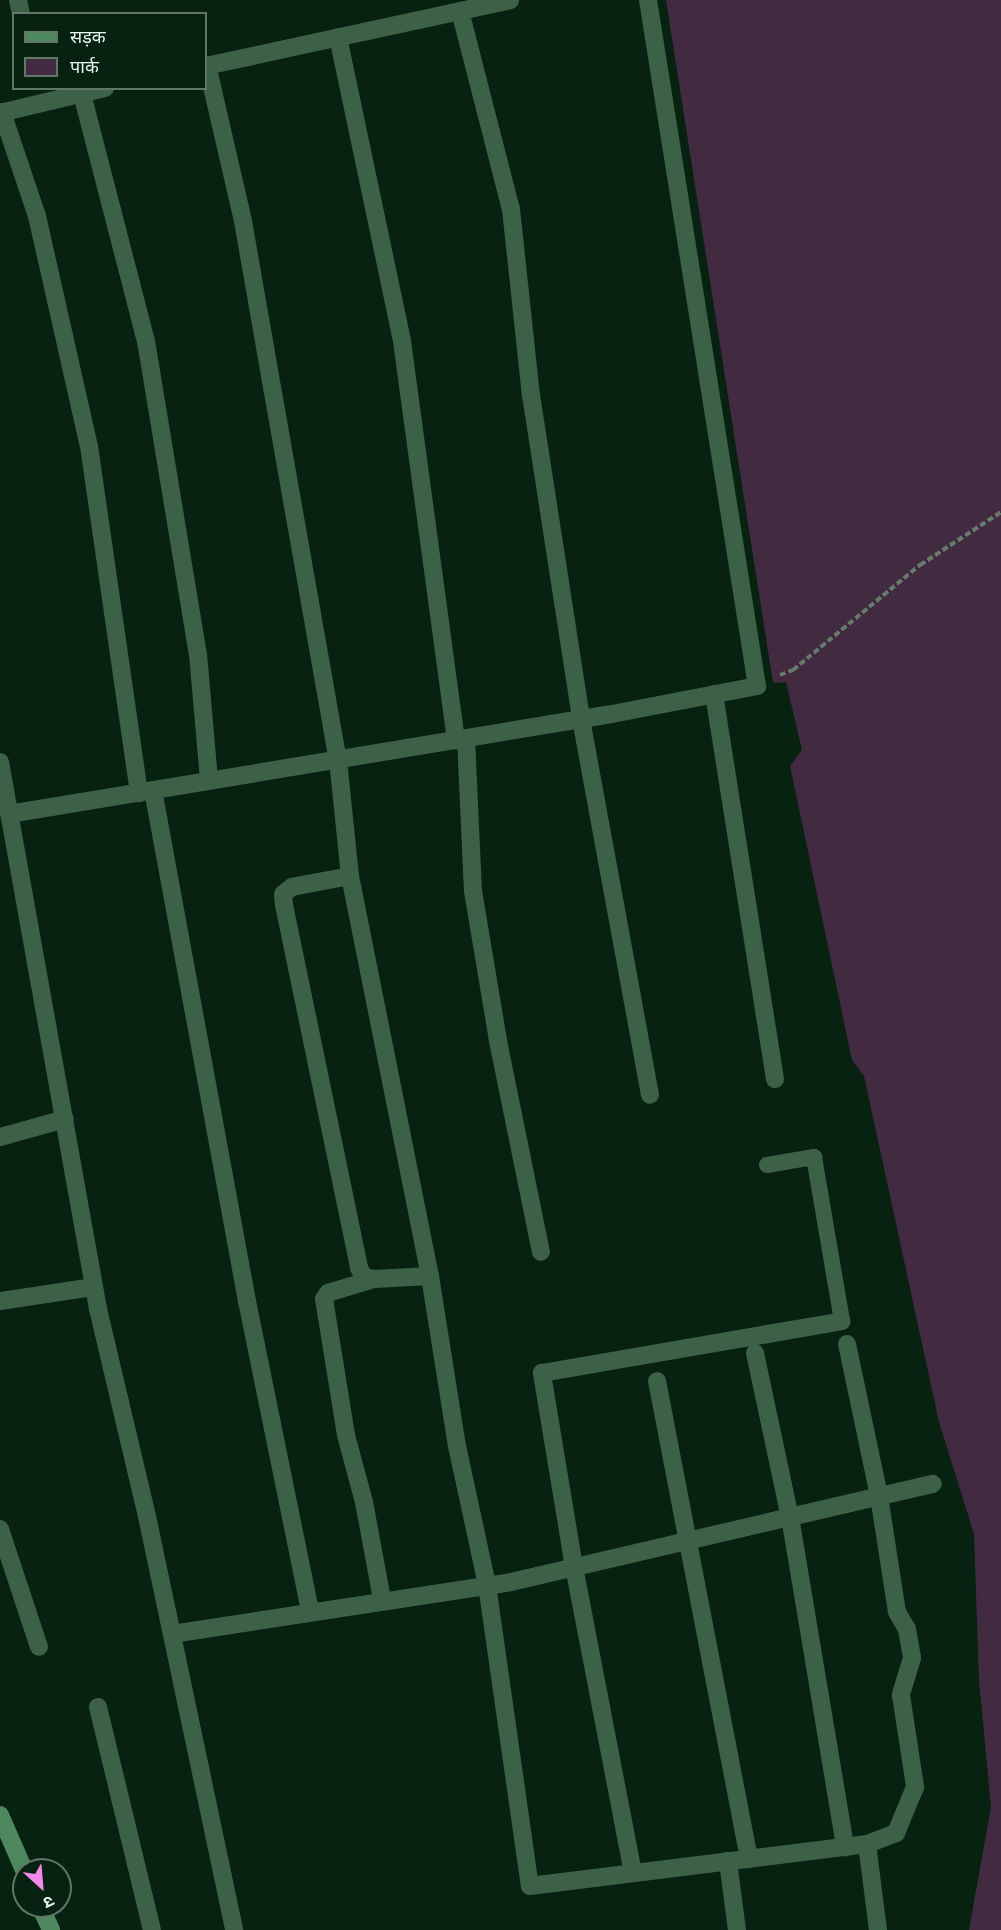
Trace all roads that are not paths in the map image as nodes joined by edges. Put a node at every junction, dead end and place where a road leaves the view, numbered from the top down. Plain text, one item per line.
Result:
1 (510, 0) edge
2 (648, 0) edge
3 (460, 11) junction
4 (338, 37) junction
5 (207, 66) edge
6 (207, 70) edge
7 (97, 90) edge
8 (82, 94) junction
9 (39, 96) edge
10 (1, 112) edge
11 (714, 694) junction
12 (581, 719) junction
13 (461, 739) junction
14 (338, 760) junction
15 (0, 762) edge
16 (209, 781) junction
17 (2, 789) edge
18 (146, 792) junction
19 (9, 814) junction
20 (350, 876) junction
21 (775, 1079) dead end
22 (650, 1095) dead end
23 (65, 1119) junction
24 (0, 1137) edge
25 (767, 1165) dead end
26 (541, 1252) dead end
27 (430, 1276) junction
28 (374, 1279) junction
29 (94, 1287) junction
30 (0, 1301) edge
31 (842, 1321) joint
32 (847, 1344) dead end
33 (755, 1353) dead end
34 (657, 1381) dead end
35 (933, 1484) dead end
36 (879, 1496) junction
37 (790, 1516) junction
38 (0, 1529) edge
39 (687, 1540) junction
40 (574, 1567) junction
41 (487, 1585) junction
42 (382, 1599) junction
43 (310, 1611) junction
44 (172, 1634) junction
45 (39, 1647) dead end
46 (98, 1707) dead end
47 (0, 1815) edge
48 (867, 1844) junction
49 (845, 1847) junction
50 (19, 1858) edge
51 (749, 1859) junction
52 (728, 1862) junction
53 (633, 1873) junction
54 (152, 1930) edge
55 (234, 1930) edge
56 (737, 1930) edge
57 (878, 1930) edge

1 - 3 street
2 - 11 street
3 - 4 street
3 - 12 street
4 - 5 street
4 - 13 street
6 - 14 street
7 - 8 street
8 - 9 street
8 - 16 street
9 - 10 street
10 - 18 street
11 - 12 street
11 - 21 street
12 - 13 street
12 - 22 street
13 - 14 street
13 - 26 street
14 - 16 street
14 - 20 street
15 - 17 street
16 - 18 street
17 - 19 street
18 - 19 street
18 - 43 street
19 - 23 street
20 - 27 street
20 - 28 street
23 - 24 street
23 - 29 street
25 - 31 lane
27 - 28 street
27 - 41 street
28 - 42 street
29 - 30 street
29 - 44 street
31 - 40 street
32 - 36 street
33 - 37 street
34 - 39 street
35 - 36 street
36 - 37 street
36 - 48 street
37 - 39 street
37 - 49 street
38 - 45 street
39 - 40 street
39 - 51 street
40 - 41 street
40 - 53 street
41 - 42 street
41 - 53 street
42 - 43 street
43 - 44 street
44 - 55 street
46 - 54 street
47 - 50 street
48 - 49 street
48 - 57 street
49 - 51 street
51 - 52 street
52 - 53 street
52 - 56 street

